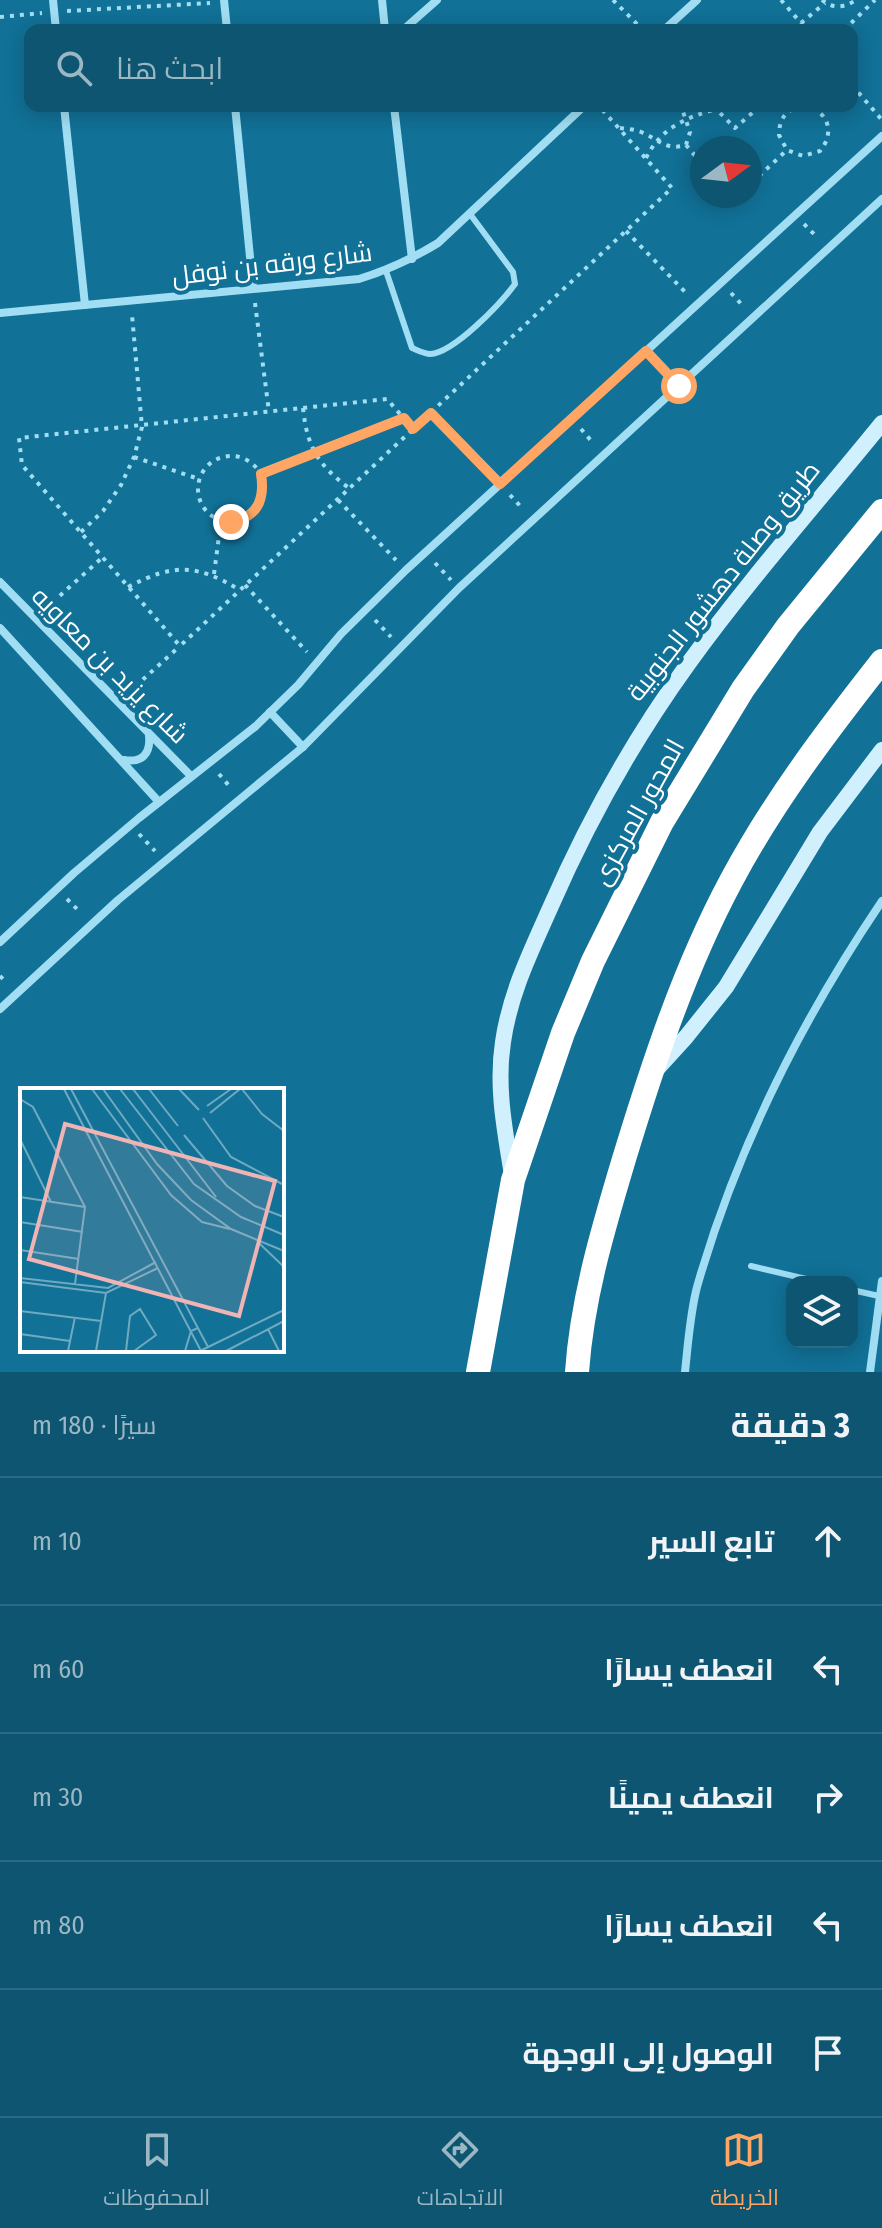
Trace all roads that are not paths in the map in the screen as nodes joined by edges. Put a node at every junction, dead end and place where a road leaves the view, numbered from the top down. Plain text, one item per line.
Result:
1 (53, 0) edge
2 (382, 0) edge
3 (437, 0) edge
4 (697, 0) edge
5 (224, 1) edge
6 (55, 24) edge
7 (226, 24) edge
8 (384, 24) edge
9 (410, 24) edge
10 (671, 24) edge
11 (65, 112) edge
12 (236, 112) edge
13 (395, 112) edge
14 (578, 112) edge
15 (882, 136) edge
16 (882, 199) edge
17 (470, 214) junction
18 (412, 259) junction
19 (386, 271) junction
20 (253, 287) junction
21 (85, 305) junction
22 (0, 313) edge
23 (882, 423) edge
24 (882, 511) edge
25 (0, 582) edge
26 (0, 628) edge
27 (882, 661) edge
28 (270, 712) junction
29 (149, 735) junction
30 (303, 747) junction
31 (882, 750) edge
32 (123, 760) junction
33 (191, 776) junction
34 (159, 802) junction
35 (882, 901) edge
36 (0, 942) edge
37 (0, 1009) edge
38 (648, 1078) junction
39 (513, 1180) junction
40 (751, 1266) dead end
41 (794, 1276) edge
42 (882, 1281) edge
43 (858, 1291) edge
44 (879, 1296) junction
45 (477, 1370) edge
46 (577, 1372) edge
47 (685, 1372) edge
48 (870, 1372) edge

1 - 6 street
2 - 8 street
3 - 9 street
4 - 10 street
5 - 7 street
11 - 21 street
12 - 20 street
13 - 18 street
14 - 17 street, شارع ورقه بن نوفل
15 - 28 street
16 - 30 street
17 - 18 street, شارع ورقه بن نوفل
17 - 19 lane
18 - 19 street, شارع ورقه بن نوفل
19 - 20 street, شارع ورقه بن نوفل
20 - 21 street, شارع ورقه بن نوفل
21 - 22 street, شارع ورقه بن نوفل
23 - 39 main road, طريق وصلة دهشور الجنوبية
24 - 39 highway, المحور المركزى
25 - 29 street, شارع يزيد بن معاويه
26 - 32 street, شارع يزيد بن معاويه
27 - 38 highway
28 - 30 street
28 - 33 street
29 - 32 street
29 - 33 street, شارع يزيد بن معاويه
30 - 37 street
31 - 38 main road
32 - 34 street, شارع يزيد بن معاويه
33 - 34 street
34 - 36 street
35 - 47 street
38 - 46 highway
39 - 45 highway, طريق وصلة دهشور الجنوبية
40 - 41 lane
42 - 44 street
43 - 44 lane
44 - 48 street

